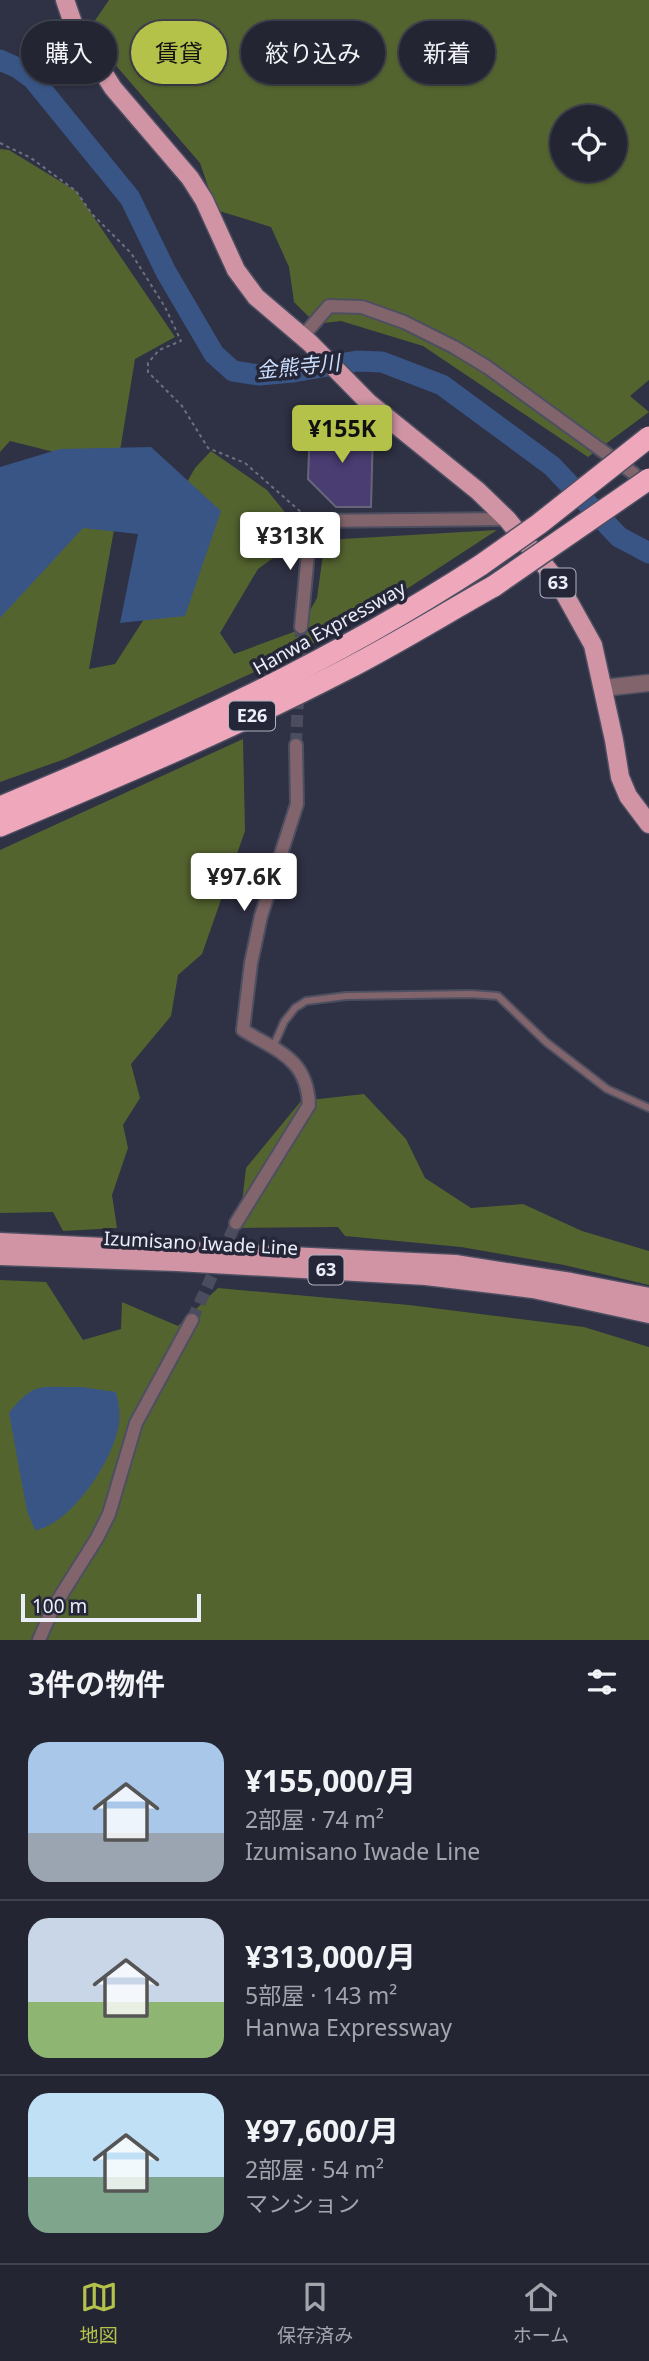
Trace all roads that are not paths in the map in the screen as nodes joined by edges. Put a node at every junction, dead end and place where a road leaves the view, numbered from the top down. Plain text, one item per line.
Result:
1 (65, 0) edge
2 (306, 339) junction
3 (649, 438) edge
4 (649, 479) edge
5 (649, 490) edge
6 (507, 520) junction
7 (301, 627) tunnel mouth
8 (649, 682) edge
9 (603, 688) junction
10 (296, 746) tunnel mouth
11 (5, 804) edge
12 (649, 824) edge
13 (0, 826) edge
14 (273, 1047) junction
15 (649, 1108) edge
16 (236, 1223) tunnel mouth
17 (0, 1242) edge
18 (0, 1256) edge
19 (649, 1297) edge
20 (649, 1314) edge
21 (192, 1320) tunnel mouth
22 (39, 1640) edge

1 - 2 main road, 63
2 - 5 street
2 - 6 main road, 63
3 - 11 highway, Hanwa Expressway / E26, bridge
4 - 13 highway, E26, bridge
6 - 7 street
6 - 9 main road, 63
8 - 9 street
9 - 12 main road, 63
10 - 14 street
14 - 15 lane
14 - 16 street
17 - 19 main road, Izumisano Iwade Line / 63
18 - 20 main road, Izumisano Iwade Line / 63
21 - 22 street

